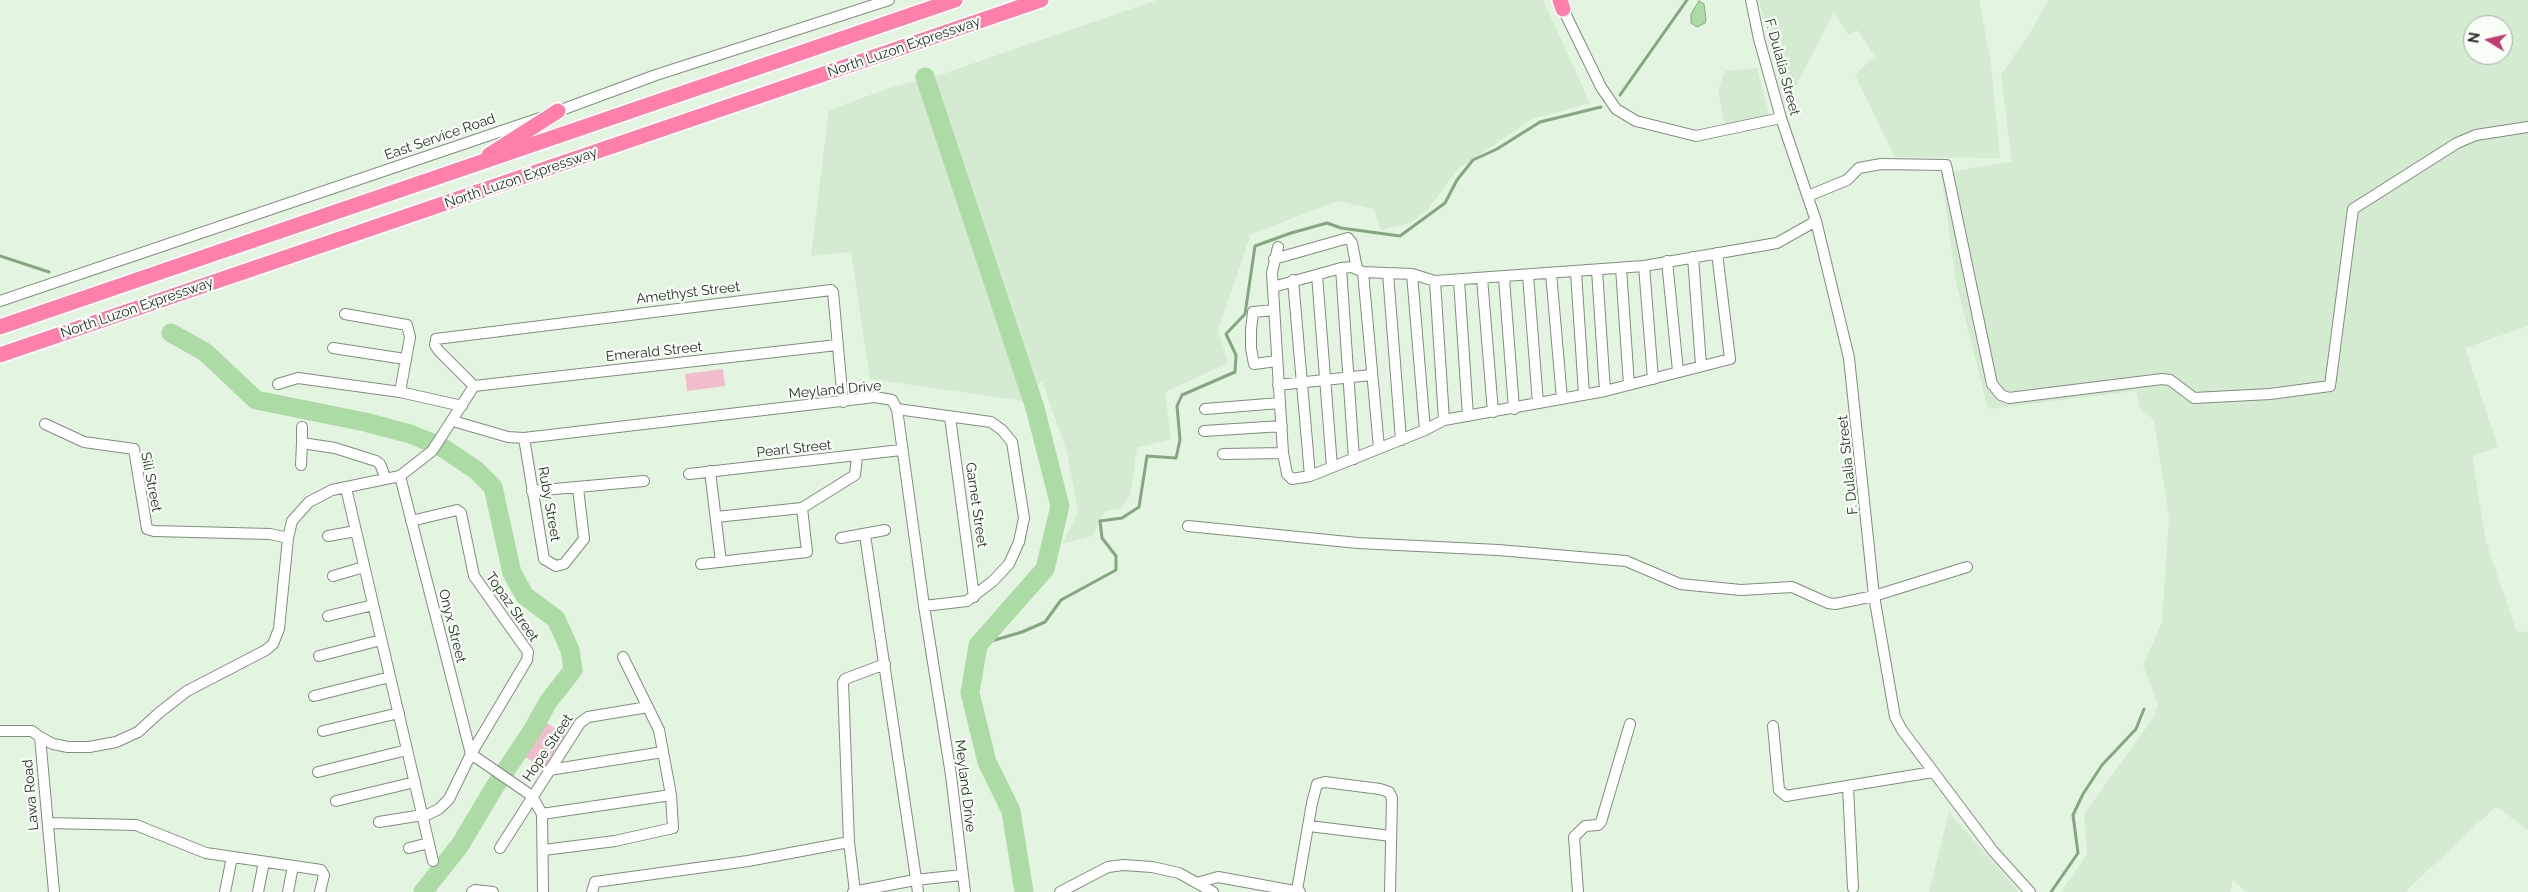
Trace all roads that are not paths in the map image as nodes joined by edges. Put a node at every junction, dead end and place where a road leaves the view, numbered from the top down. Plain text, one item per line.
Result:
1 (889, 0) edge
2 (955, 0) edge
3 (1041, 0) edge
4 (1751, 0) edge
5 (1562, 3) edge
6 (558, 112) junction
7 (1780, 118) junction
8 (2528, 127) edge
9 (467, 169) junction
10 (1808, 196) junction
11 (1816, 221) junction
12 (1278, 247) dead end
13 (1716, 253) junction
14 (1693, 257) junction
15 (1274, 260) junction
16 (1667, 262) junction
17 (1644, 266) junction
18 (1341, 268) junction
19 (1621, 268) junction
20 (1597, 270) junction
21 (1360, 271) junction
22 (1576, 272) junction
23 (1388, 273) junction
24 (1551, 273) junction
25 (1317, 274) junction
26 (1412, 274) junction
27 (1528, 275) junction
28 (1482, 278) junction
29 (1504, 278) junction
30 (1294, 280) junction
31 (1459, 280) junction
32 (1435, 281) junction
33 (1273, 287) junction
34 (0, 301) edge
35 (1274, 310) junction
36 (345, 314) dead end
37 (0, 327) edge
38 (837, 345) junction
39 (333, 348) dead end
40 (0, 355) edge
41 (405, 359) junction
42 (1277, 360) junction
43 (1701, 365) junction
44 (1678, 372) junction
45 (1372, 375) junction
46 (1349, 378) junction
47 (1653, 379) junction
48 (1326, 381) junction
49 (1304, 382) junction
50 (278, 384) dead end
51 (1278, 385) junction
52 (1629, 385) junction
53 (474, 386) junction
54 (1605, 391) junction
55 (400, 392) junction
56 (1584, 394) junction
57 (1562, 399) junction
58 (843, 402) junction
59 (1280, 403) junction
60 (1538, 403) junction
61 (462, 406) junction
62 (1205, 408) dead end
63 (897, 409) junction
64 (1514, 409) junction
65 (1493, 412) junction
66 (1468, 416) junction
67 (950, 417) junction
68 (453, 420) junction
69 (1444, 420) junction
70 (45, 424) dead end
71 (1282, 426) junction
72 (302, 427) dead end
73 (1425, 430) junction
74 (1204, 431) dead end
75 (524, 438) junction
76 (1401, 440) junction
77 (302, 443) junction
78 (1379, 448) junction
79 (901, 450) junction
80 (1283, 453) junction
81 (1223, 454) dead end
82 (857, 456) junction
83 (1354, 459) junction
84 (301, 465) dead end
85 (1332, 467) junction
86 (710, 471) junction
87 (689, 474) dead end
88 (400, 476) junction
89 (1310, 476) junction
90 (386, 479) junction
91 (644, 481) dead end
92 (346, 488) junction
93 (578, 488) junction
94 (532, 491) junction
95 (802, 508) junction
96 (716, 518) junction
97 (411, 522) junction
98 (1188, 526) dead end
99 (885, 530) dead end
100 (356, 531) junction
101 (865, 535) junction
102 (328, 536) dead end
103 (288, 538) junction
104 (841, 538) dead end
105 (721, 562) junction
106 (700, 564) dead end
107 (364, 567) junction
108 (1967, 568) dead end
109 (333, 576) dead end
110 (1874, 596) junction
111 (974, 597) junction
112 (373, 605) junction
113 (924, 606) junction
114 (328, 616) dead end
115 (381, 640) junction
116 (319, 656) dead end
117 (623, 657) dead end
118 (885, 664) junction
119 (390, 677) junction
120 (314, 696) dead end
121 (648, 707) junction
122 (399, 713) junction
123 (1630, 724) dead end
124 (1773, 726) dead end
125 (323, 730) dead end
126 (0, 731) edge
127 (40, 737) junction
128 (407, 750) junction
129 (663, 752) junction
130 (472, 754) junction
131 (548, 770) junction
132 (318, 772) dead end
133 (1933, 772) junction
134 (415, 782) junction
135 (1848, 787) junction
136 (671, 795) junction
137 (532, 796) junction
138 (336, 801) dead end
139 (422, 814) junction
140 (542, 814) junction
141 (378, 822) dead end
142 (48, 823) junction
143 (1309, 826) junction
144 (1391, 836) junction
145 (849, 842) junction
146 (429, 843) junction
147 (409, 848) dead end
148 (500, 848) dead end
149 (544, 850) junction
150 (232, 857) junction
151 (433, 861) dead end
152 (264, 862) junction
153 (293, 866) junction
154 (962, 875) junction
155 (915, 880) junction
156 (1197, 883) junction
157 (1853, 888) dead end
158 (1299, 891) edge
159 (54, 892) edge
160 (225, 892) edge
161 (258, 892) edge
162 (288, 892) edge
163 (320, 892) edge
164 (472, 892) edge
165 (493, 892) edge
166 (543, 892) edge
167 (592, 892) edge
168 (854, 892) edge
169 (918, 892) edge
170 (965, 892) edge
171 (1060, 892) edge
172 (1213, 892) edge
173 (1390, 892) edge
174 (1578, 892) edge
175 (2030, 892) edge

1 - 6 street, East Service Road
2 - 9 highway, North Luzon Expressway
3 - 40 highway, North Luzon Expressway
4 - 7 street, F. Dulalia Street
5 - 7 street
6 - 9 highway
6 - 34 street, East Service Road
7 - 10 street, F. Dulalia Street
8 - 10 street
9 - 37 highway, North Luzon Expressway
10 - 11 street, F. Dulalia Street
11 - 13 street
11 - 110 street, F. Dulalia Street
12 - 15 street
13 - 14 street
13 - 43 street
14 - 16 street
14 - 43 street
15 - 21 street
15 - 33 street
16 - 17 street
16 - 44 street
17 - 19 street
17 - 47 street
18 - 21 street
18 - 25 street
18 - 46 street
19 - 20 street
19 - 52 street
20 - 22 street
20 - 54 street
21 - 23 street
21 - 45 street
22 - 24 street
22 - 56 street
23 - 26 street
23 - 76 street
24 - 27 street
24 - 57 street
25 - 30 street
25 - 48 street
26 - 32 street
26 - 73 street
27 - 29 street
27 - 60 street
28 - 29 street
28 - 31 street
28 - 65 street
29 - 64 street
30 - 33 street
30 - 49 street
31 - 32 street
31 - 66 street
32 - 69 street
33 - 35 street
35 - 42 street
35 - 42 street
36 - 41 street
38 - 53 street, Emerald Street
38 - 53 street, Amethyst Street
38 - 58 street, Amethyst Street
39 - 41 street
41 - 55 street
42 - 51 street
43 - 44 street
44 - 47 street
45 - 46 street
45 - 78 street
46 - 48 street
46 - 83 street
47 - 52 street
48 - 49 street
48 - 85 street
49 - 51 street
49 - 89 street
50 - 55 street
51 - 59 street
52 - 54 street
53 - 61 street
54 - 56 street
55 - 61 street
56 - 57 street
57 - 60 street
58 - 63 street, Meyland Drive
58 - 75 street, Meyland Drive
59 - 62 street
59 - 71 street
60 - 64 street
61 - 68 street
63 - 67 street
63 - 79 street, Meyland Drive
64 - 65 street
65 - 66 street
66 - 69 street
67 - 111 street, Garnet Street
67 - 111 street
68 - 75 street, Meyland Drive
68 - 88 street
69 - 73 street
70 - 103 street, Sili Street
71 - 74 street
71 - 80 street
72 - 77 street
73 - 76 street
75 - 94 street, Ruby Street
76 - 78 street
77 - 84 street
77 - 90 street
78 - 83 street
79 - 82 street, Pearl Street
79 - 113 street, Meyland Drive
80 - 81 street
80 - 89 street
82 - 86 street, Pearl Street
82 - 95 street
83 - 85 street
85 - 89 street
86 - 87 street, Pearl Street
86 - 96 street
88 - 90 street
88 - 97 street, Onyx Street
90 - 92 street
91 - 93 street
92 - 100 street
92 - 103 street
93 - 94 street
93 - 94 street, Ruby Street
95 - 96 street
95 - 105 street
96 - 105 street
97 - 130 street, Onyx Street
97 - 130 street, Topaz Street
98 - 110 street
99 - 101 street
100 - 102 street
100 - 107 street
101 - 104 street
101 - 118 street
103 - 127 street
105 - 106 street
107 - 109 street
107 - 112 street
108 - 110 street
110 - 133 street, F. Dulalia Street
111 - 113 street
112 - 114 street
112 - 115 street
113 - 154 street, Meyland Drive
115 - 116 street
115 - 119 street
117 - 121 street
118 - 145 street
118 - 155 street
119 - 120 street
119 - 122 street
121 - 129 street
121 - 131 street, Hope Street
122 - 125 street
122 - 128 street
123 - 174 street
124 - 135 street
126 - 127 street
127 - 142 street, Lawa Road
128 - 132 street
128 - 134 street
129 - 131 street
129 - 136 street
130 - 137 street
130 - 139 street
131 - 137 street, Hope Street
133 - 135 street
133 - 175 street, F. Dulalia Street
134 - 138 street
134 - 139 street
135 - 157 street
136 - 140 street
136 - 149 street
137 - 140 street
137 - 148 street, Hope Street
139 - 141 street
139 - 146 street
140 - 149 street
142 - 150 street
142 - 159 street, Lawa Road
143 - 144 street
143 - 144 street
143 - 158 street
144 - 173 street
145 - 167 street
145 - 168 street
146 - 147 street
146 - 151 street
149 - 166 street
150 - 152 street
150 - 160 street
152 - 153 street
152 - 161 street
153 - 162 street
153 - 163 street
154 - 155 street
154 - 170 street, Meyland Drive
155 - 168 street
155 - 169 street
156 - 158 street
156 - 171 street
156 - 172 street
164 - 165 street

